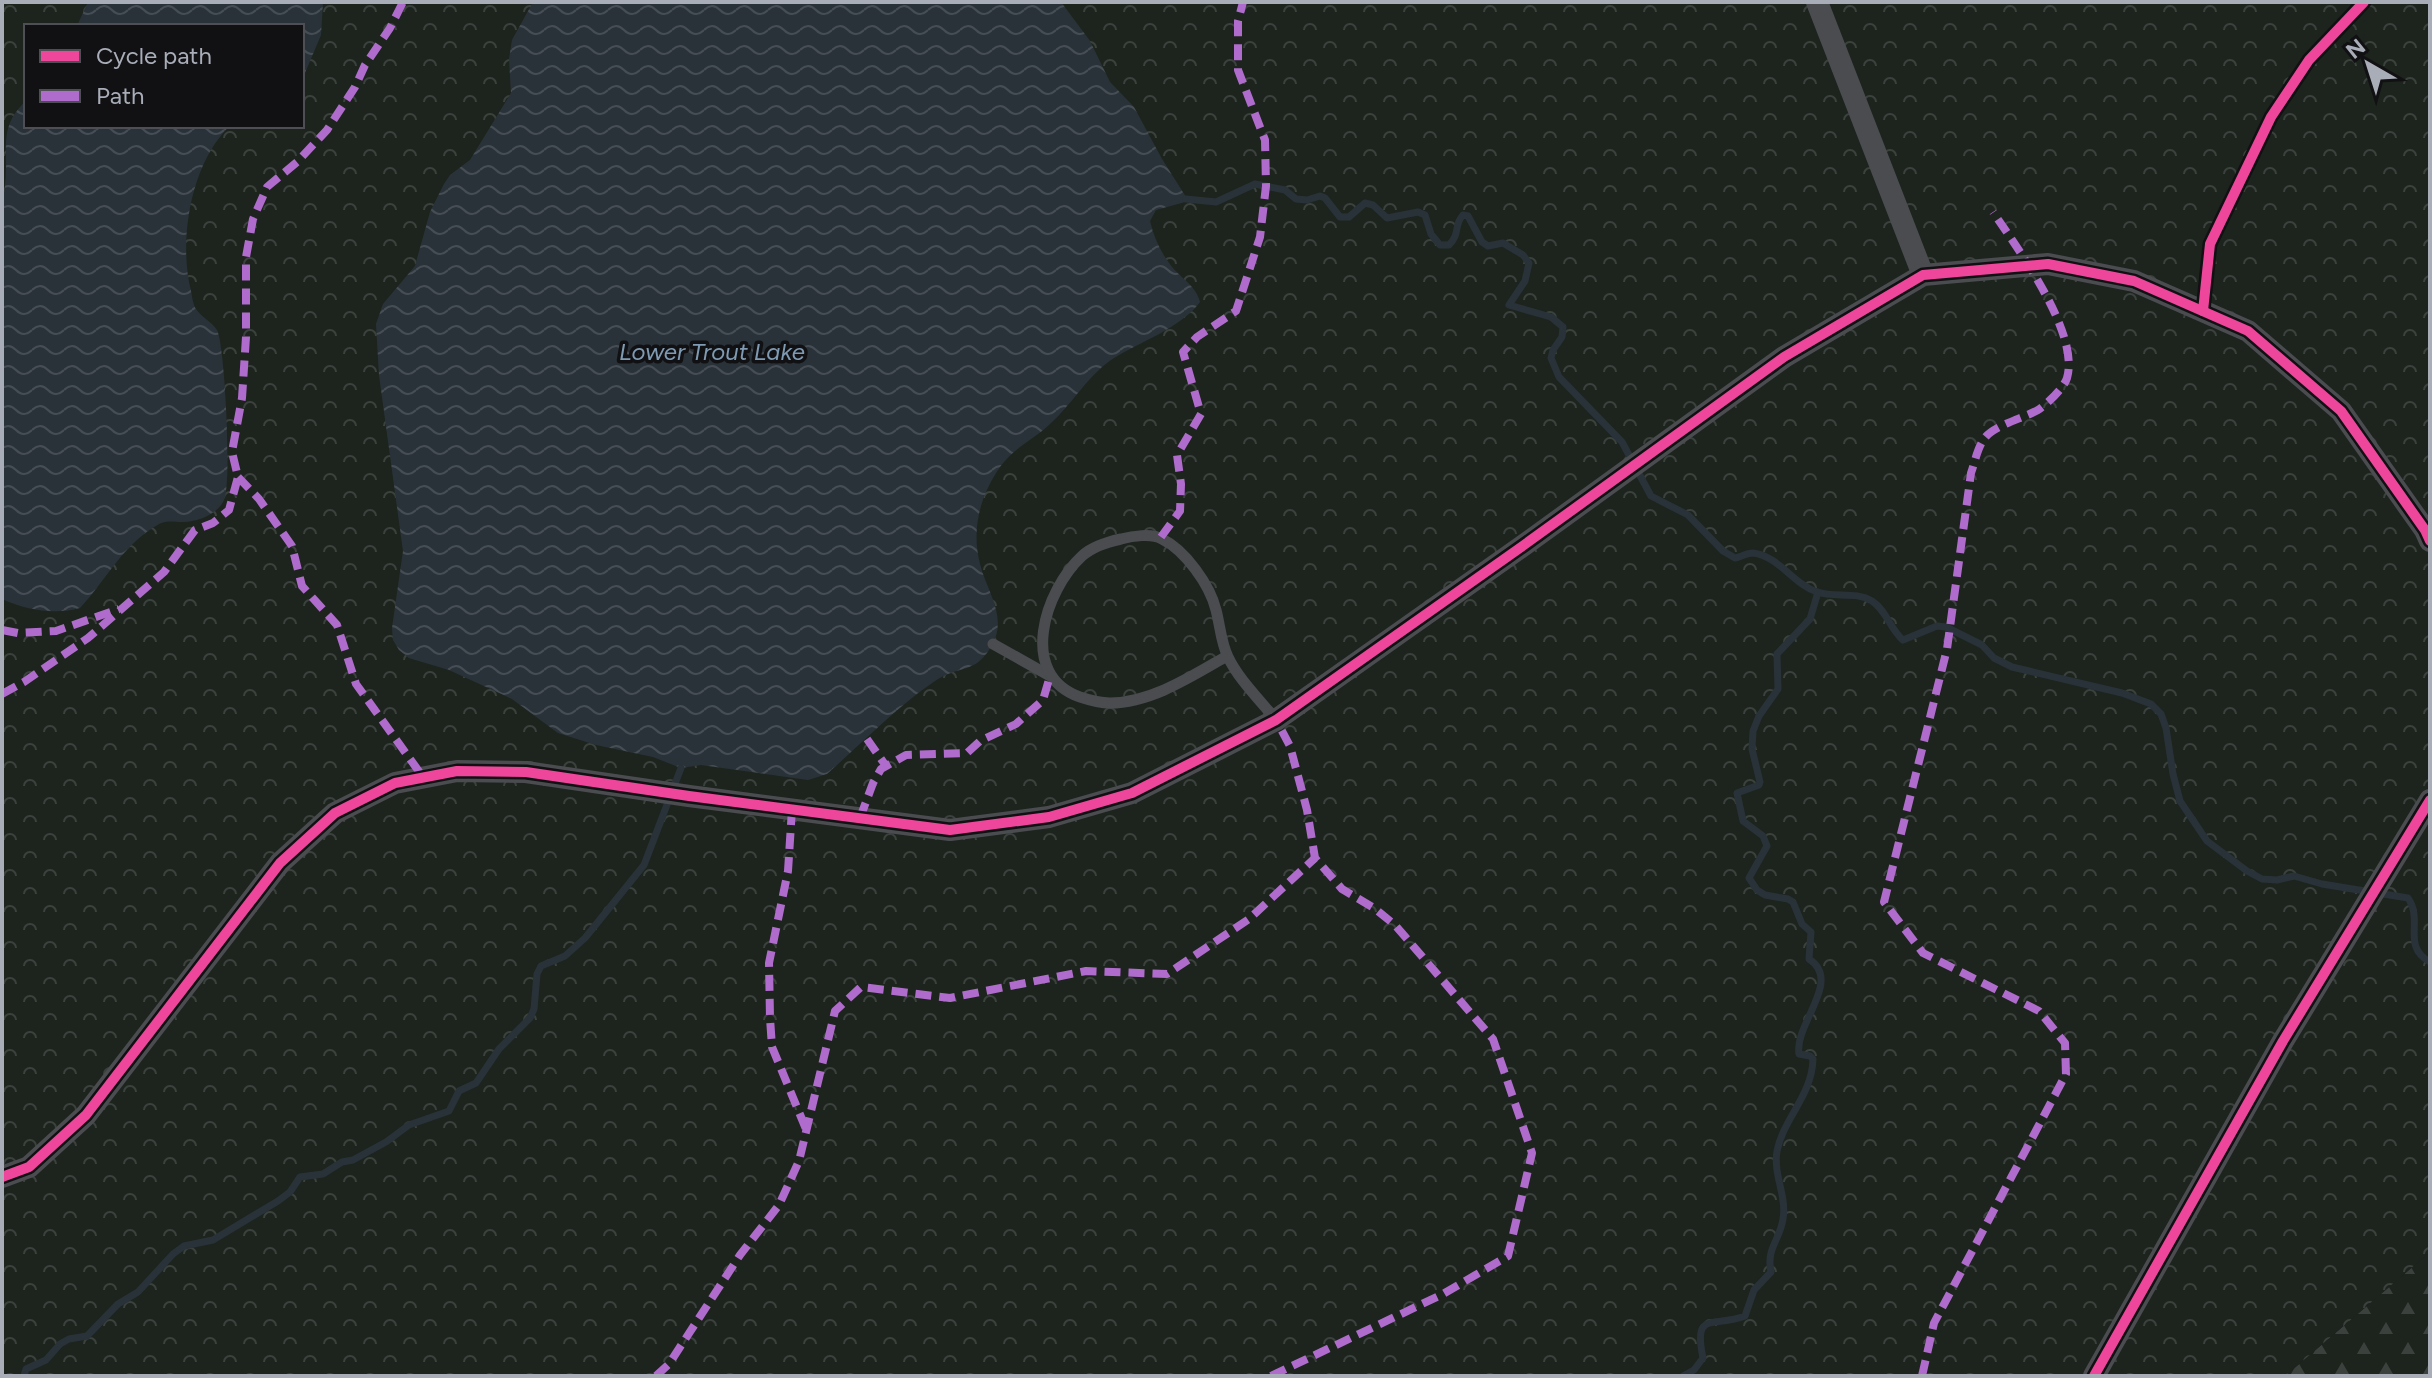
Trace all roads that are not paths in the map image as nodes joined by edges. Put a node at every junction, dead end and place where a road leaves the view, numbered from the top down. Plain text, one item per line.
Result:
1 (1817, 2) edge
2 (2364, 2) edge
3 (1923, 275) junction
4 (2203, 311) junction
5 (2430, 541) edge
6 (993, 644) dead end
7 (1227, 656) junction
8 (1050, 676) junction
9 (1276, 720) junction
10 (2430, 800) edge
11 (2, 1177) edge
12 (2094, 1376) edge

1 - 3 street
2 - 4 lane
3 - 4 street
3 - 9 street
4 - 5 street
6 - 8 lane
7 - 8 lane
7 - 8 lane
7 - 9 lane
9 - 11 street
10 - 12 street

